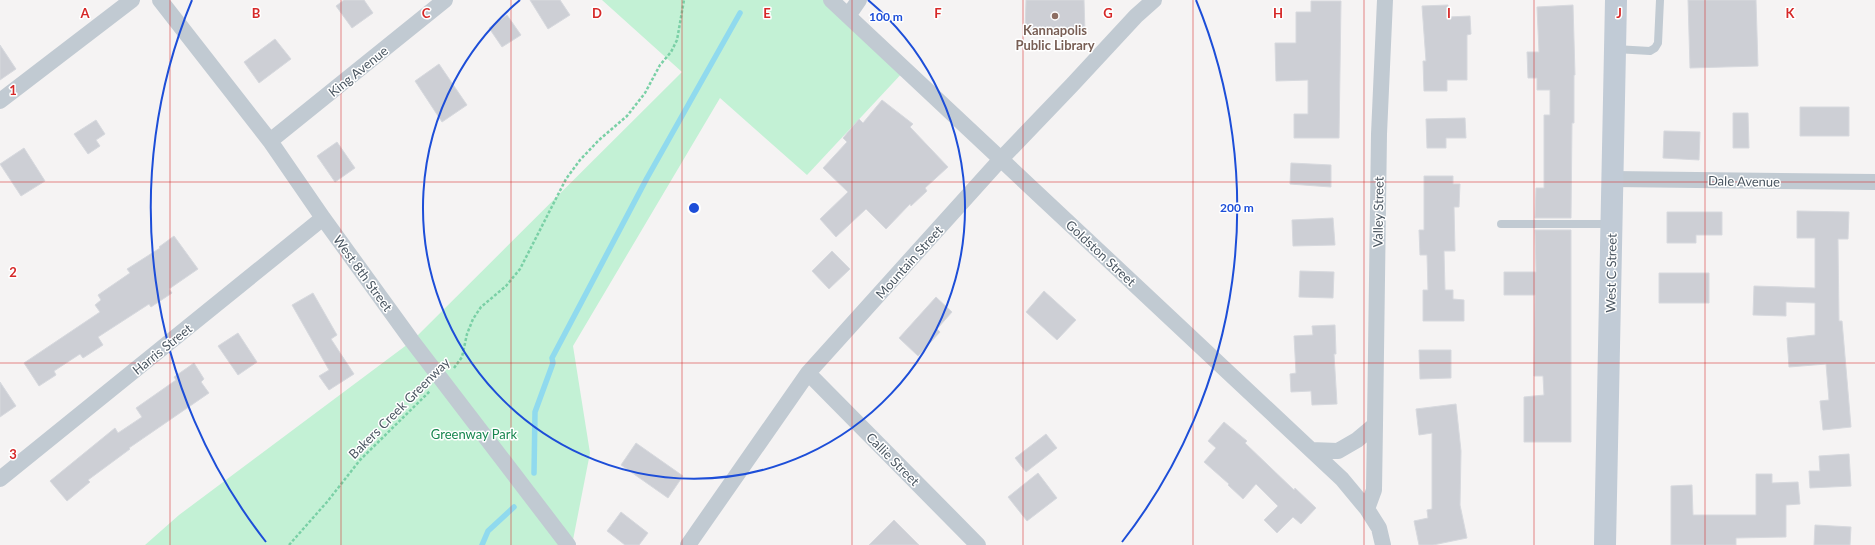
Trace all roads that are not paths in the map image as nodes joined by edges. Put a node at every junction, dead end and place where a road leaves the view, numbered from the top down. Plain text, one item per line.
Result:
1 (132, 0) edge
2 (160, 0) edge
3 (446, 0) edge
4 (831, 0) edge
5 (859, 0) edge
6 (1154, 0) edge
7 (1385, 0) edge
8 (1616, 0) edge
9 (1660, 0) edge
10 (848, 16) junction
11 (1615, 49) junction
12 (0, 101) edge
13 (270, 141) junction
14 (1001, 159) junction
15 (1613, 179) junction
16 (1875, 182) edge
17 (323, 218) junction
18 (1502, 224) dead end
19 (1612, 224) junction
20 (808, 373) junction
21 (1375, 425) junction
22 (1311, 450) junction
23 (0, 479) edge
24 (1366, 509) junction
25 (568, 545) edge
26 (688, 545) edge
27 (978, 545) edge
28 (1383, 545) edge
29 (1605, 545) edge

1 - 12 street
2 - 13 street, West 8th Street
3 - 13 street, King Avenue
4 - 10 street, Goldston Street
5 - 10 street
6 - 14 street, Mountain Street
7 - 21 street, Valley Street
8 - 11 main road, West C Street
9 - 11 lane
10 - 14 street, Goldston Street
11 - 15 main road, West C Street
13 - 17 street, West 8th Street
14 - 20 street, Mountain Street
14 - 22 street, Goldston Street
15 - 16 street, Dale Avenue
15 - 19 main road, West C Street
17 - 23 street, Harris Street
17 - 25 street, West 8th Street
18 - 19 lane
19 - 29 main road, West C Street
20 - 26 street, Mountain Street
20 - 27 street, Callie Street
21 - 22 street
21 - 24 street, Valley Street
22 - 24 street, Goldston Street
24 - 28 street

